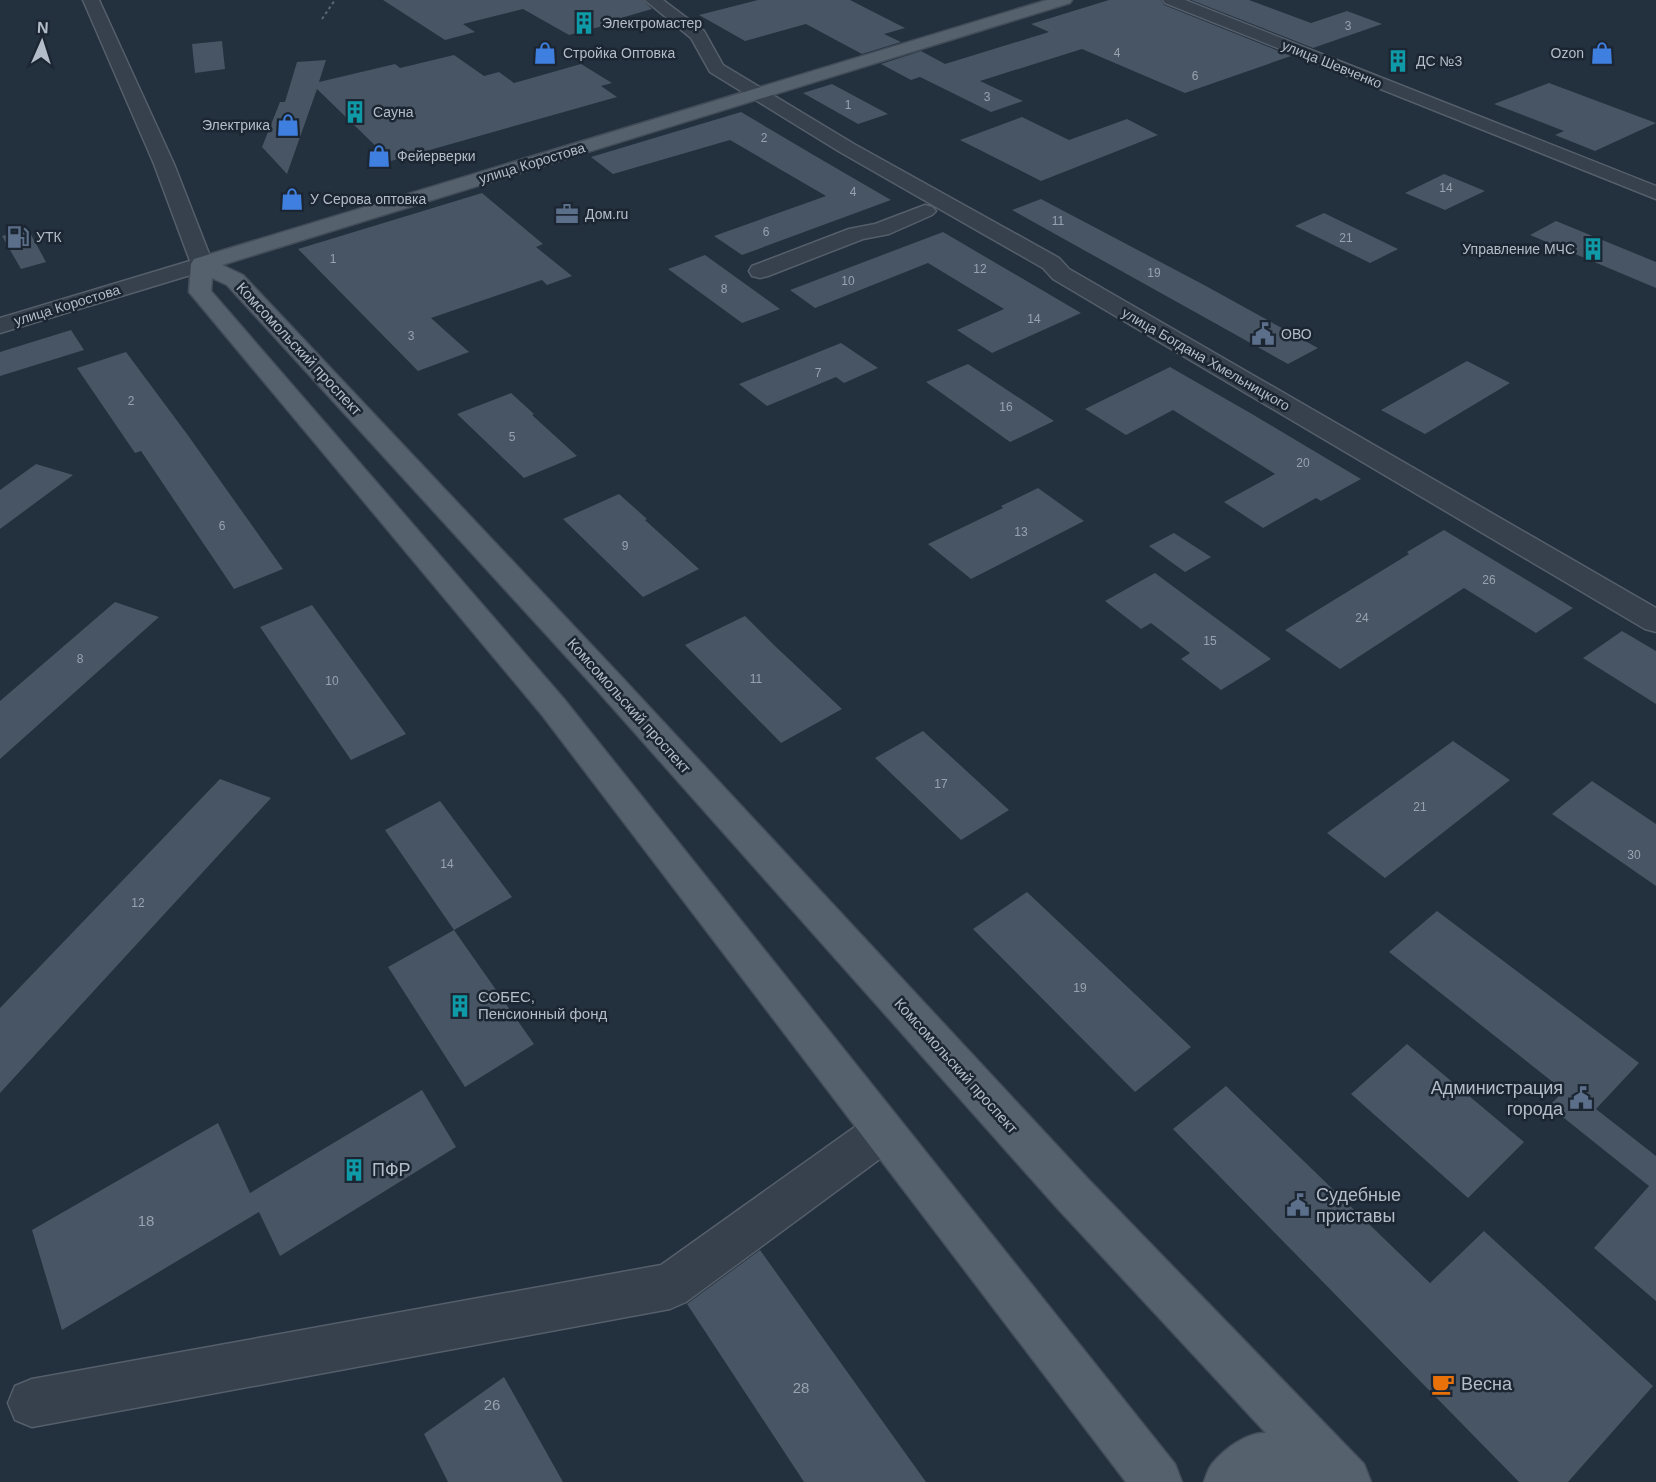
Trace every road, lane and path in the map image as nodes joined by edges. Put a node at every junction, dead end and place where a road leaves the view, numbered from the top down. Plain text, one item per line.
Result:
1 (91, 0) edge
2 (653, 0) edge
3 (1064, 0) edge
4 (1171, 0) edge
5 (759, 94) junction
6 (1656, 194) edge
7 (925, 211) dead end
8 (202, 264) junction
9 (760, 272) dead end
10 (0, 326) edge
11 (1656, 622) edge
12 (881, 1133) dead end
13 (32, 1403) dead end
14 (1157, 1482) edge
15 (1229, 1482) edge
16 (1340, 1482) edge
17 (1346, 1482) edge

1 - 8 street
2 - 5 street, улица Богдана Хмельницкого
3 - 5 main road, улица Коростова
4 - 6 street, улица Шевченко
5 - 8 main road, улица Коростова
5 - 11 street, улица Богдана Хмельницкого
7 - 9 street
8 - 10 street, улица Коростова
8 - 14 main road
8 - 17 main road, Комсомольский проспект
12 - 13 street
15 - 16 main road

